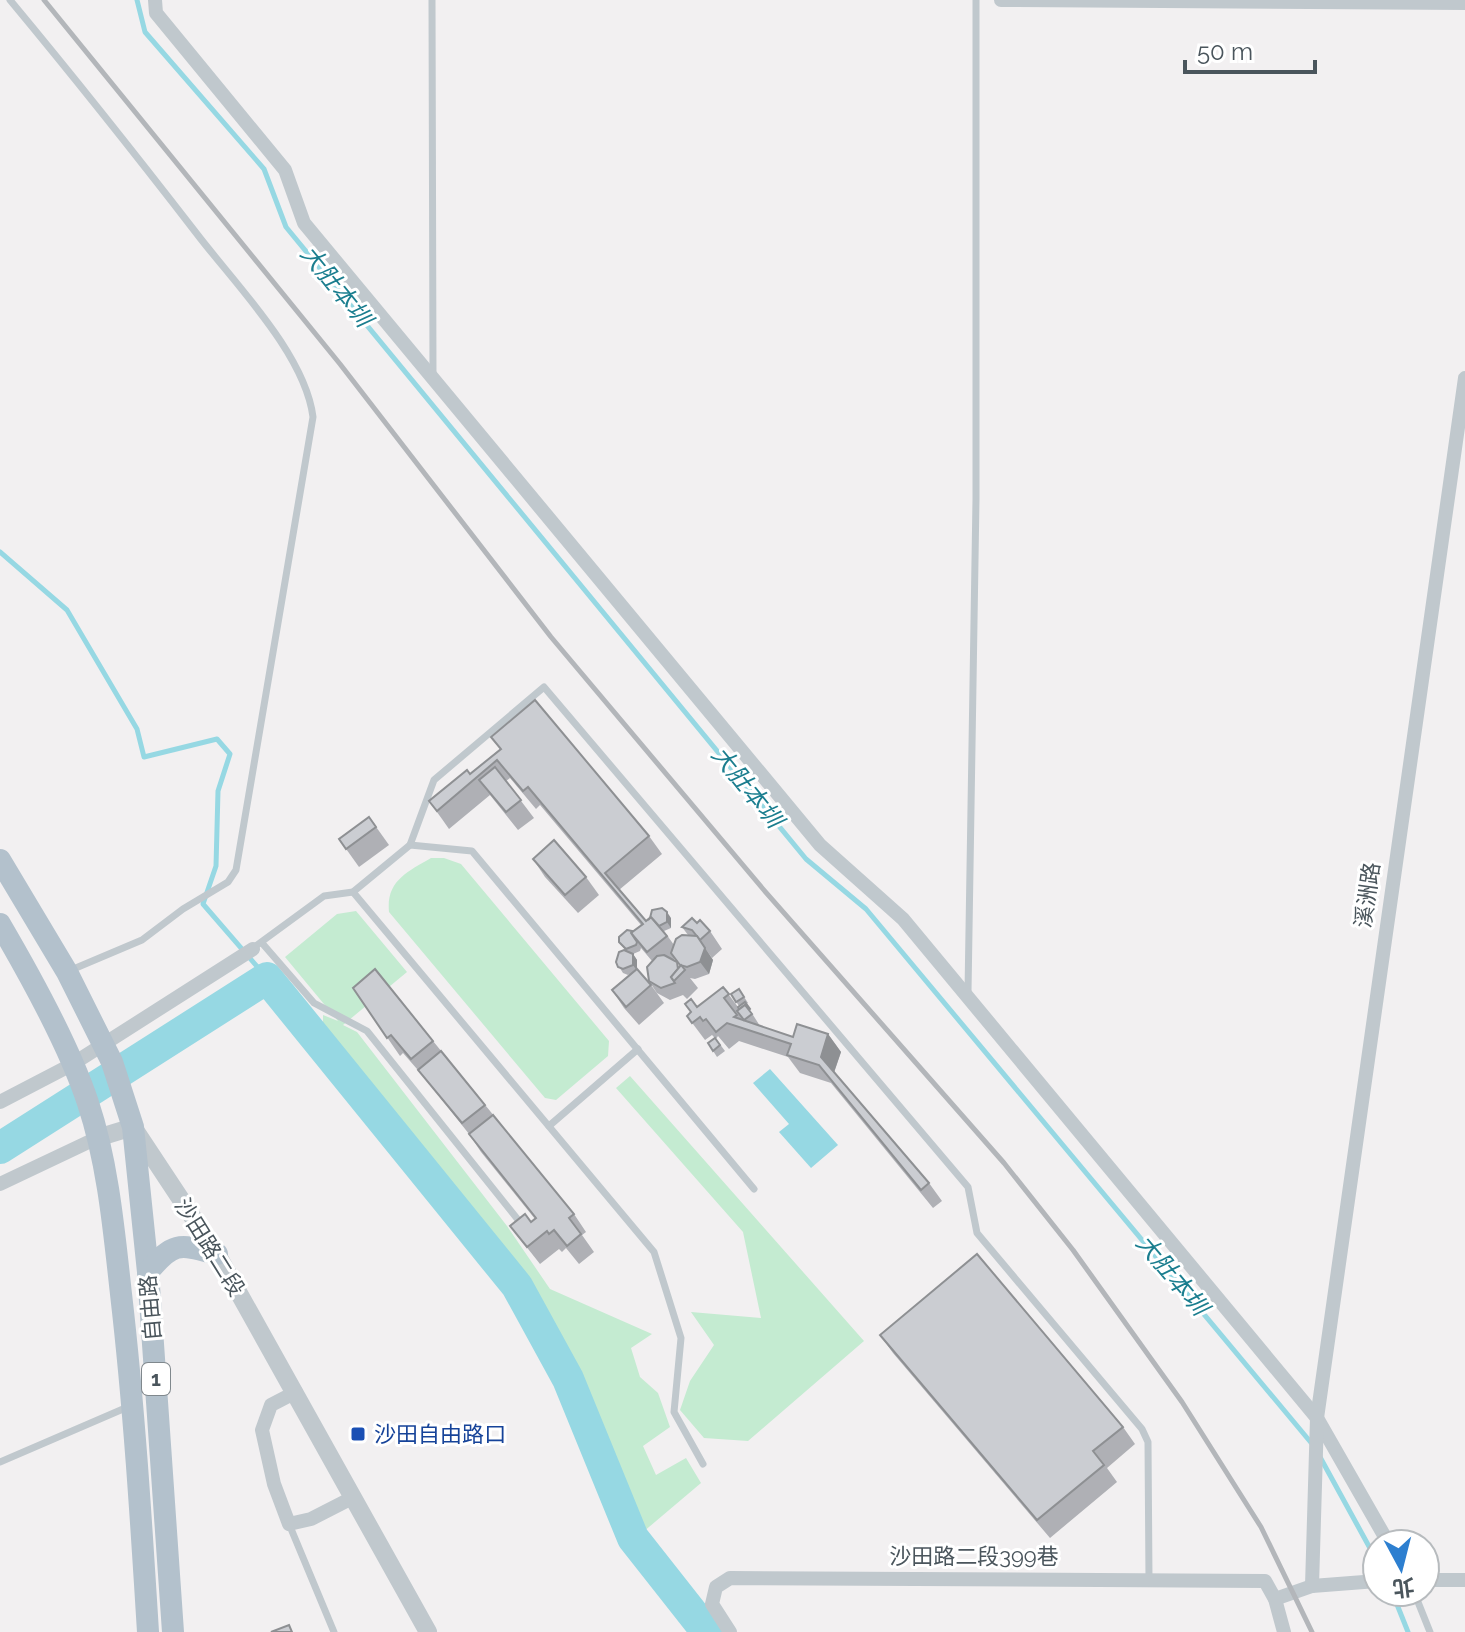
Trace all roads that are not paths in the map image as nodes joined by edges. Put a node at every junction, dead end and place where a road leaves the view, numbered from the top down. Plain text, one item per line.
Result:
1 (10, 0) edge
2 (155, 0) edge
3 (432, 0) edge
4 (976, 0) edge
5 (1001, 0) edge
6 (1465, 3) edge
7 (433, 378) junction
8 (1465, 378) edge
9 (410, 845) junction
10 (0, 860) edge
11 (353, 892) junction
12 (0, 924) edge
13 (257, 946) junction
14 (67, 972) junction
15 (968, 999) junction
16 (638, 1049) junction
17 (107, 1053) junction
18 (79, 1083) junction
19 (0, 1102) edge
20 (549, 1126) junction
21 (133, 1127) junction
22 (97, 1138) junction
23 (0, 1184) edge
24 (754, 1189) dead end
25 (526, 1230) edge
26 (217, 1254) junction
27 (148, 1272) junction
28 (296, 1392) junction
29 (134, 1404) junction
30 (1317, 1418) junction
31 (0, 1462) edge
32 (703, 1464) dead end
33 (354, 1497) junction
34 (289, 1524) junction
35 (1380, 1528) edge
36 (1149, 1579) junction
37 (1441, 1580) edge
38 (1465, 1580) edge
39 (1361, 1582) edge
40 (1312, 1586) junction
41 (1275, 1599) junction
42 (1420, 1608) edge
43 (148, 1632) edge
44 (173, 1632) edge
45 (334, 1632) edge
46 (428, 1632) edge
47 (730, 1632) edge
48 (1284, 1632) edge
49 (1430, 1632) edge

1 - 14 lane
2 - 7 street
3 - 7 lane
4 - 15 lane
5 - 6 street
7 - 15 street
8 - 30 street, 溪洲路
9 - 11 lane
9 - 16 lane
9 - 36 lane
10 - 14 main road, 沙田路二段 / 1
11 - 13 lane
11 - 20 lane
12 - 18 main road, 1
13 - 17 street
13 - 25 lane
14 - 17 main road, 沙田路二段 / 1
15 - 30 street
16 - 20 lane
16 - 24 lane
17 - 18 street
17 - 21 main road, 沙田路二段 / 1
18 - 19 street
18 - 22 main road, 1
20 - 32 lane
21 - 22 street
21 - 26 street, 沙田路二段
21 - 27 main road, 自由路 / 1
22 - 23 street
22 - 29 main road, 自由路 / 1
26 - 27 main road
26 - 28 street, 沙田路二段
27 - 44 main road, 自由路 / 1
28 - 33 street, 沙田路二段
28 - 34 street
29 - 31 lane
29 - 43 main road, 自由路 / 1
30 - 35 street
30 - 40 street, 溪洲路
33 - 34 street
33 - 46 street, 沙田路二段
34 - 45 lane
36 - 41 street, 沙田路二段399巷
36 - 47 street, 沙田路二段399巷
37 - 38 street
39 - 40 street
40 - 41 street
41 - 48 street
42 - 49 lane

